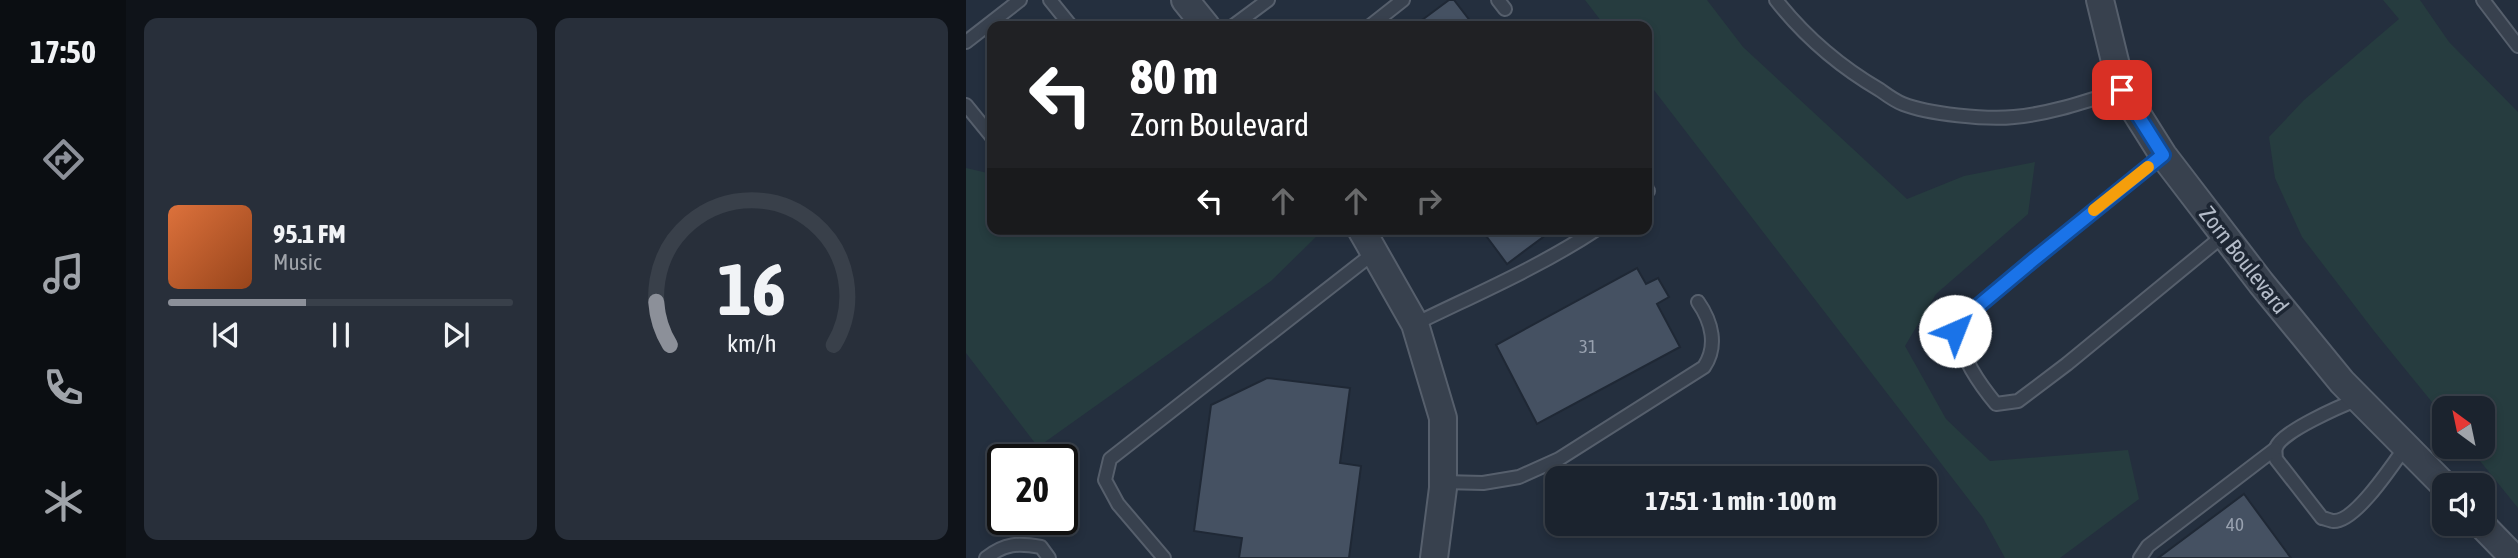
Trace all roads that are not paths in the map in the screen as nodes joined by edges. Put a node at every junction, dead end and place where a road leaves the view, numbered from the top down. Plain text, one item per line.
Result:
1 (1020, 0) edge
2 (1050, 0) edge
3 (1185, 0) edge
4 (1268, 0) edge
5 (1403, 0) edge
6 (1776, 0) edge
7 (2100, 0) edge
8 (2483, 0) edge
9 (993, 21) edge
10 (1067, 21) edge
11 (1202, 21) edge
12 (1240, 21) edge
13 (1376, 21) edge
14 (987, 26) edge
15 (966, 42) edge
16 (2518, 46) edge
17 (2122, 90) junction
18 (966, 105) edge
19 (987, 131) edge
20 (2163, 155) junction
21 (1365, 235) edge
22 (1588, 235) edge
23 (2224, 235) junction
24 (1376, 252) junction
25 (1698, 302) dead end
26 (1415, 324) junction
27 (2359, 399) junction
28 (2406, 446) junction
29 (2275, 449) junction
30 (2432, 473) edge
31 (1443, 482) junction
32 (2493, 536) edge
33 (986, 558) edge
34 (1049, 558) edge
35 (1164, 558) edge
36 (1434, 558) edge
37 (2140, 558) edge
38 (2514, 558) edge

1 - 9 lane
2 - 10 lane
3 - 11 street
4 - 12 lane
5 - 13 lane
6 - 17 lane
7 - 17 street, Zorn Boulevard
8 - 16 lane
14 - 15 lane
17 - 20 street, Zorn Boulevard
18 - 19 lane
20 - 23 street, Zorn Boulevard
20 - 23 lane
21 - 24 street
22 - 26 lane
23 - 27 street, Zorn Boulevard
24 - 26 street
24 - 35 lane
25 - 31 lane
26 - 31 street
27 - 28 street, Zorn Boulevard
27 - 29 lane
28 - 29 lane
28 - 30 street, Zorn Boulevard
29 - 37 lane
31 - 36 street
32 - 38 street
33 - 34 lane

